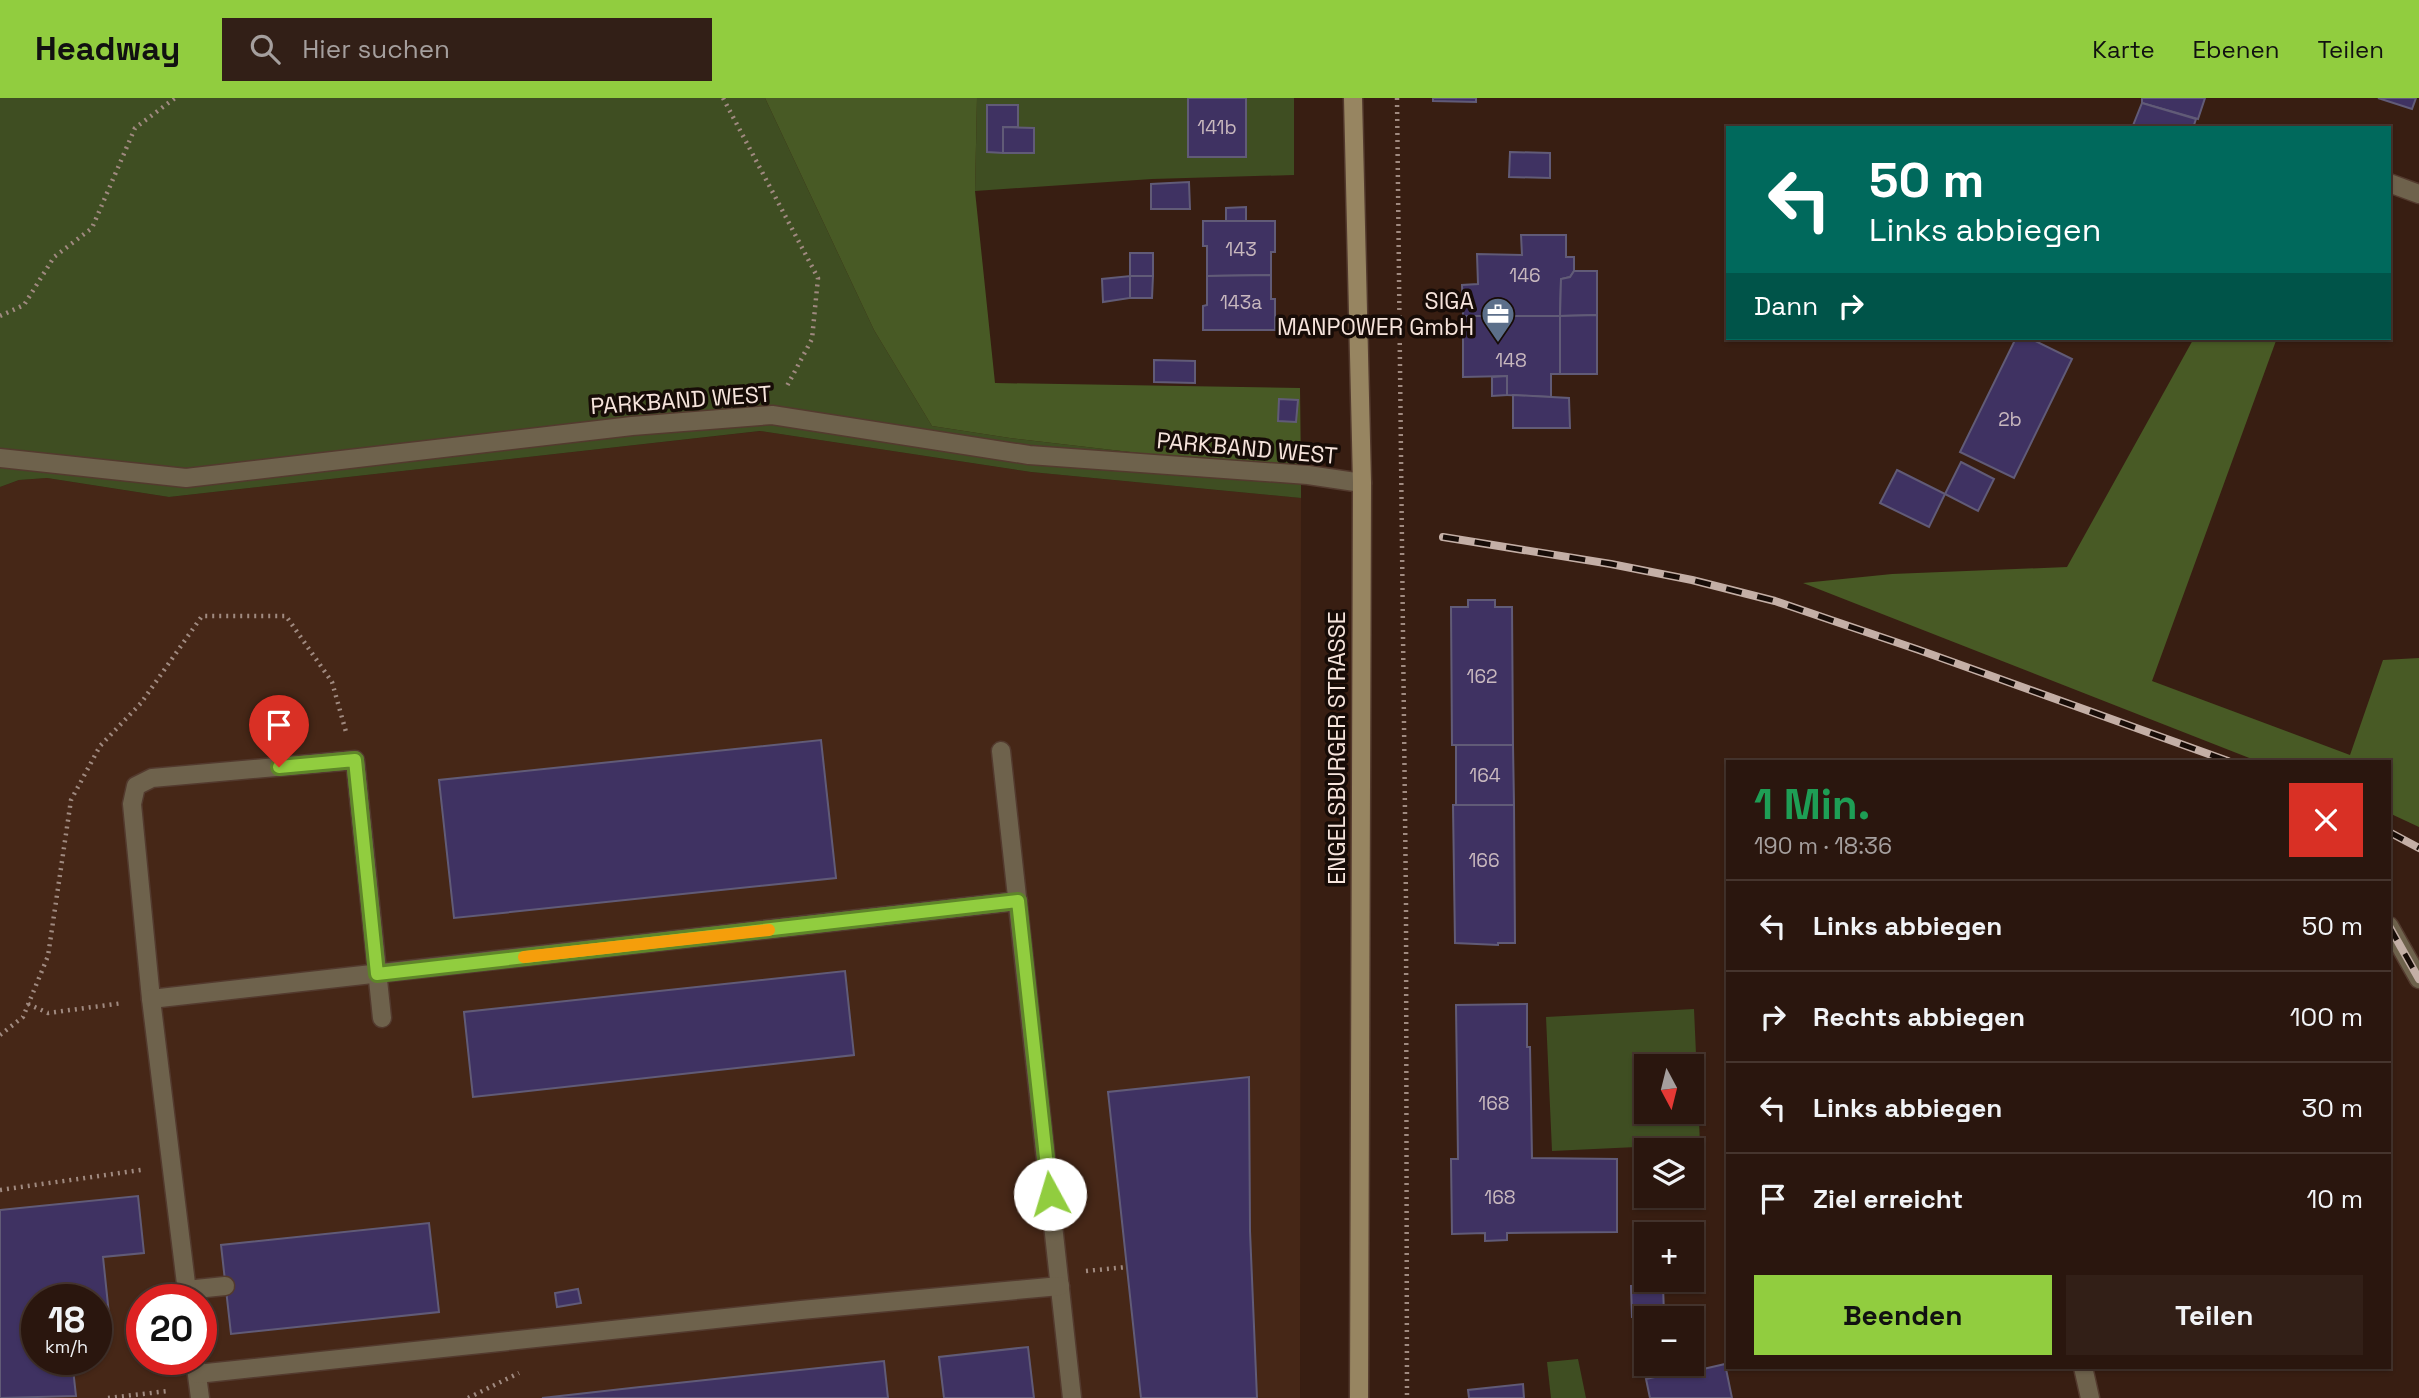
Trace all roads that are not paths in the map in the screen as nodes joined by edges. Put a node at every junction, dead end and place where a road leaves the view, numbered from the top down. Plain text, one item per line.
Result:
1 (1353, 98) edge
2 (2391, 184) edge
3 (2419, 194) edge
4 (1, 458) edge
5 (1362, 483) junction
6 (1001, 751) dead end
7 (1018, 901) junction
8 (2391, 930) edge
9 (377, 974) junction
10 (2419, 979) edge
11 (151, 999) junction
12 (382, 1018) dead end
13 (1059, 1280) junction
14 (186, 1284) edge
15 (225, 1286) dead end
16 (217, 1288) edge
17 (217, 1365) edge
18 (2083, 1369) edge
19 (197, 1375) edge
20 (200, 1398) edge
21 (1072, 1398) edge
22 (1359, 1398) edge
23 (2090, 1398) edge

1 - 5 street, ENGELSBURGER STRASSE
2 - 3 lane
4 - 5 lane, PARKBAND WEST
5 - 22 street, ENGELSBURGER STRASSE
6 - 7 lane
7 - 9 lane
7 - 13 lane
8 - 10 lane
9 - 11 lane
9 - 11 lane
9 - 12 lane
11 - 14 lane
13 - 17 lane
13 - 21 lane
15 - 16 lane
18 - 23 lane
19 - 20 lane

